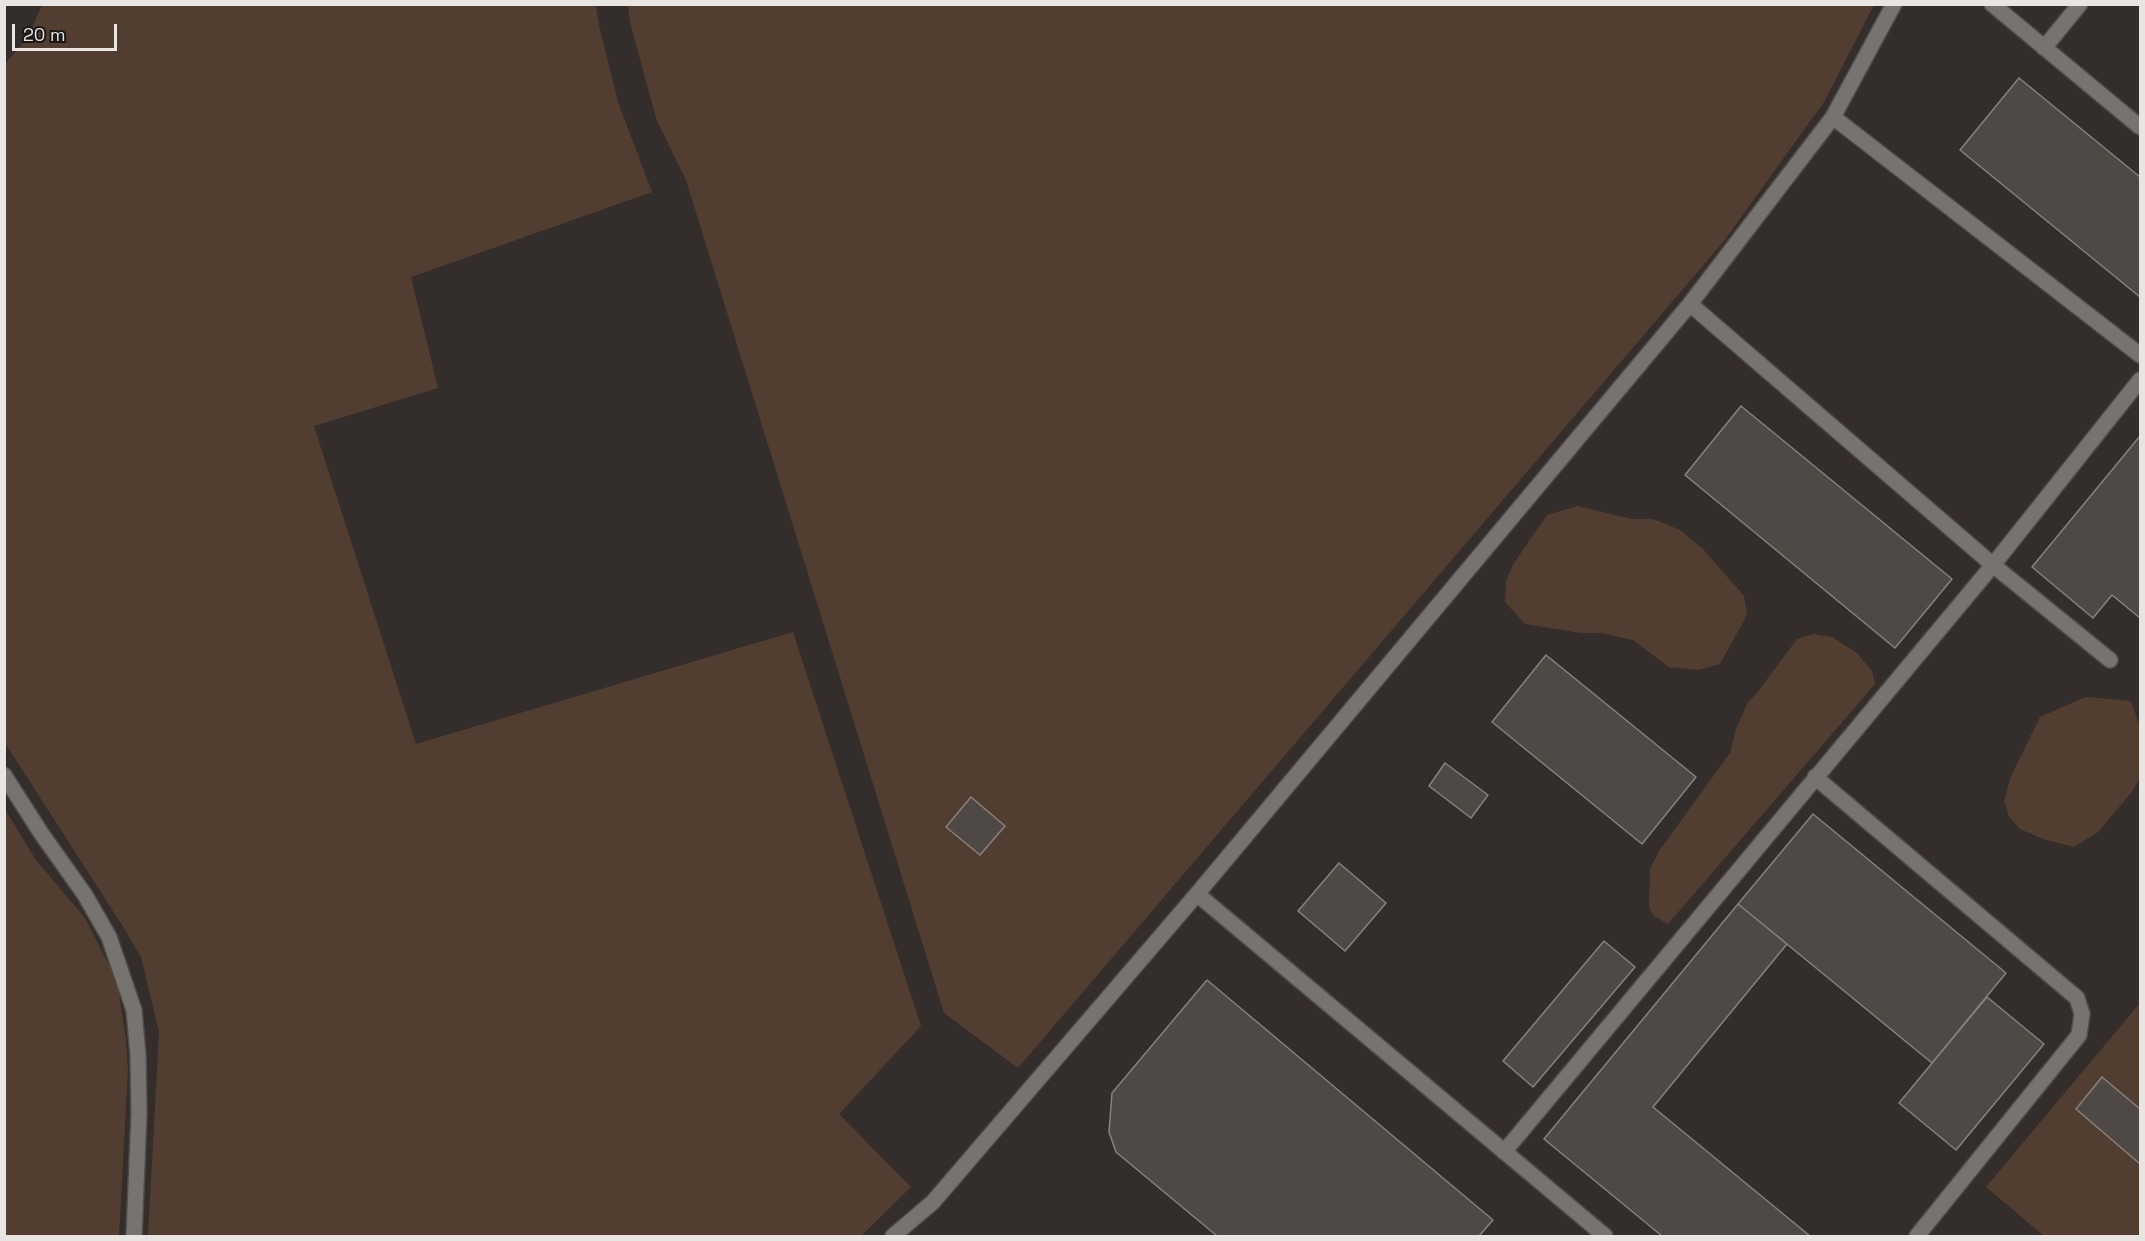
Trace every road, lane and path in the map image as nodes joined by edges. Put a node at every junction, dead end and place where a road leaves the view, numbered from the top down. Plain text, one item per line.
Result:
1 (1894, 4) edge
2 (2080, 4) edge
3 (1993, 5) edge
4 (2044, 48) junction
5 (1833, 117) junction
6 (2140, 127) edge
7 (1690, 304) junction
8 (2140, 354) edge
9 (2140, 380) edge
10 (1993, 565) junction
11 (2110, 660) dead end
12 (4, 775) edge
13 (1815, 777) junction
14 (1197, 894) junction
15 (1504, 1152) junction
16 (134, 1236) edge
17 (893, 1236) edge
18 (1605, 1236) edge
19 (1917, 1236) edge

1 - 5 lane
2 - 4 lane
3 - 4 lane
4 - 6 lane
5 - 7 lane
5 - 8 lane
7 - 10 lane
7 - 14 lane
9 - 10 lane
10 - 11 lane
10 - 13 lane
12 - 16 lane
13 - 15 lane
13 - 19 lane
14 - 15 lane
14 - 17 lane
15 - 18 lane

